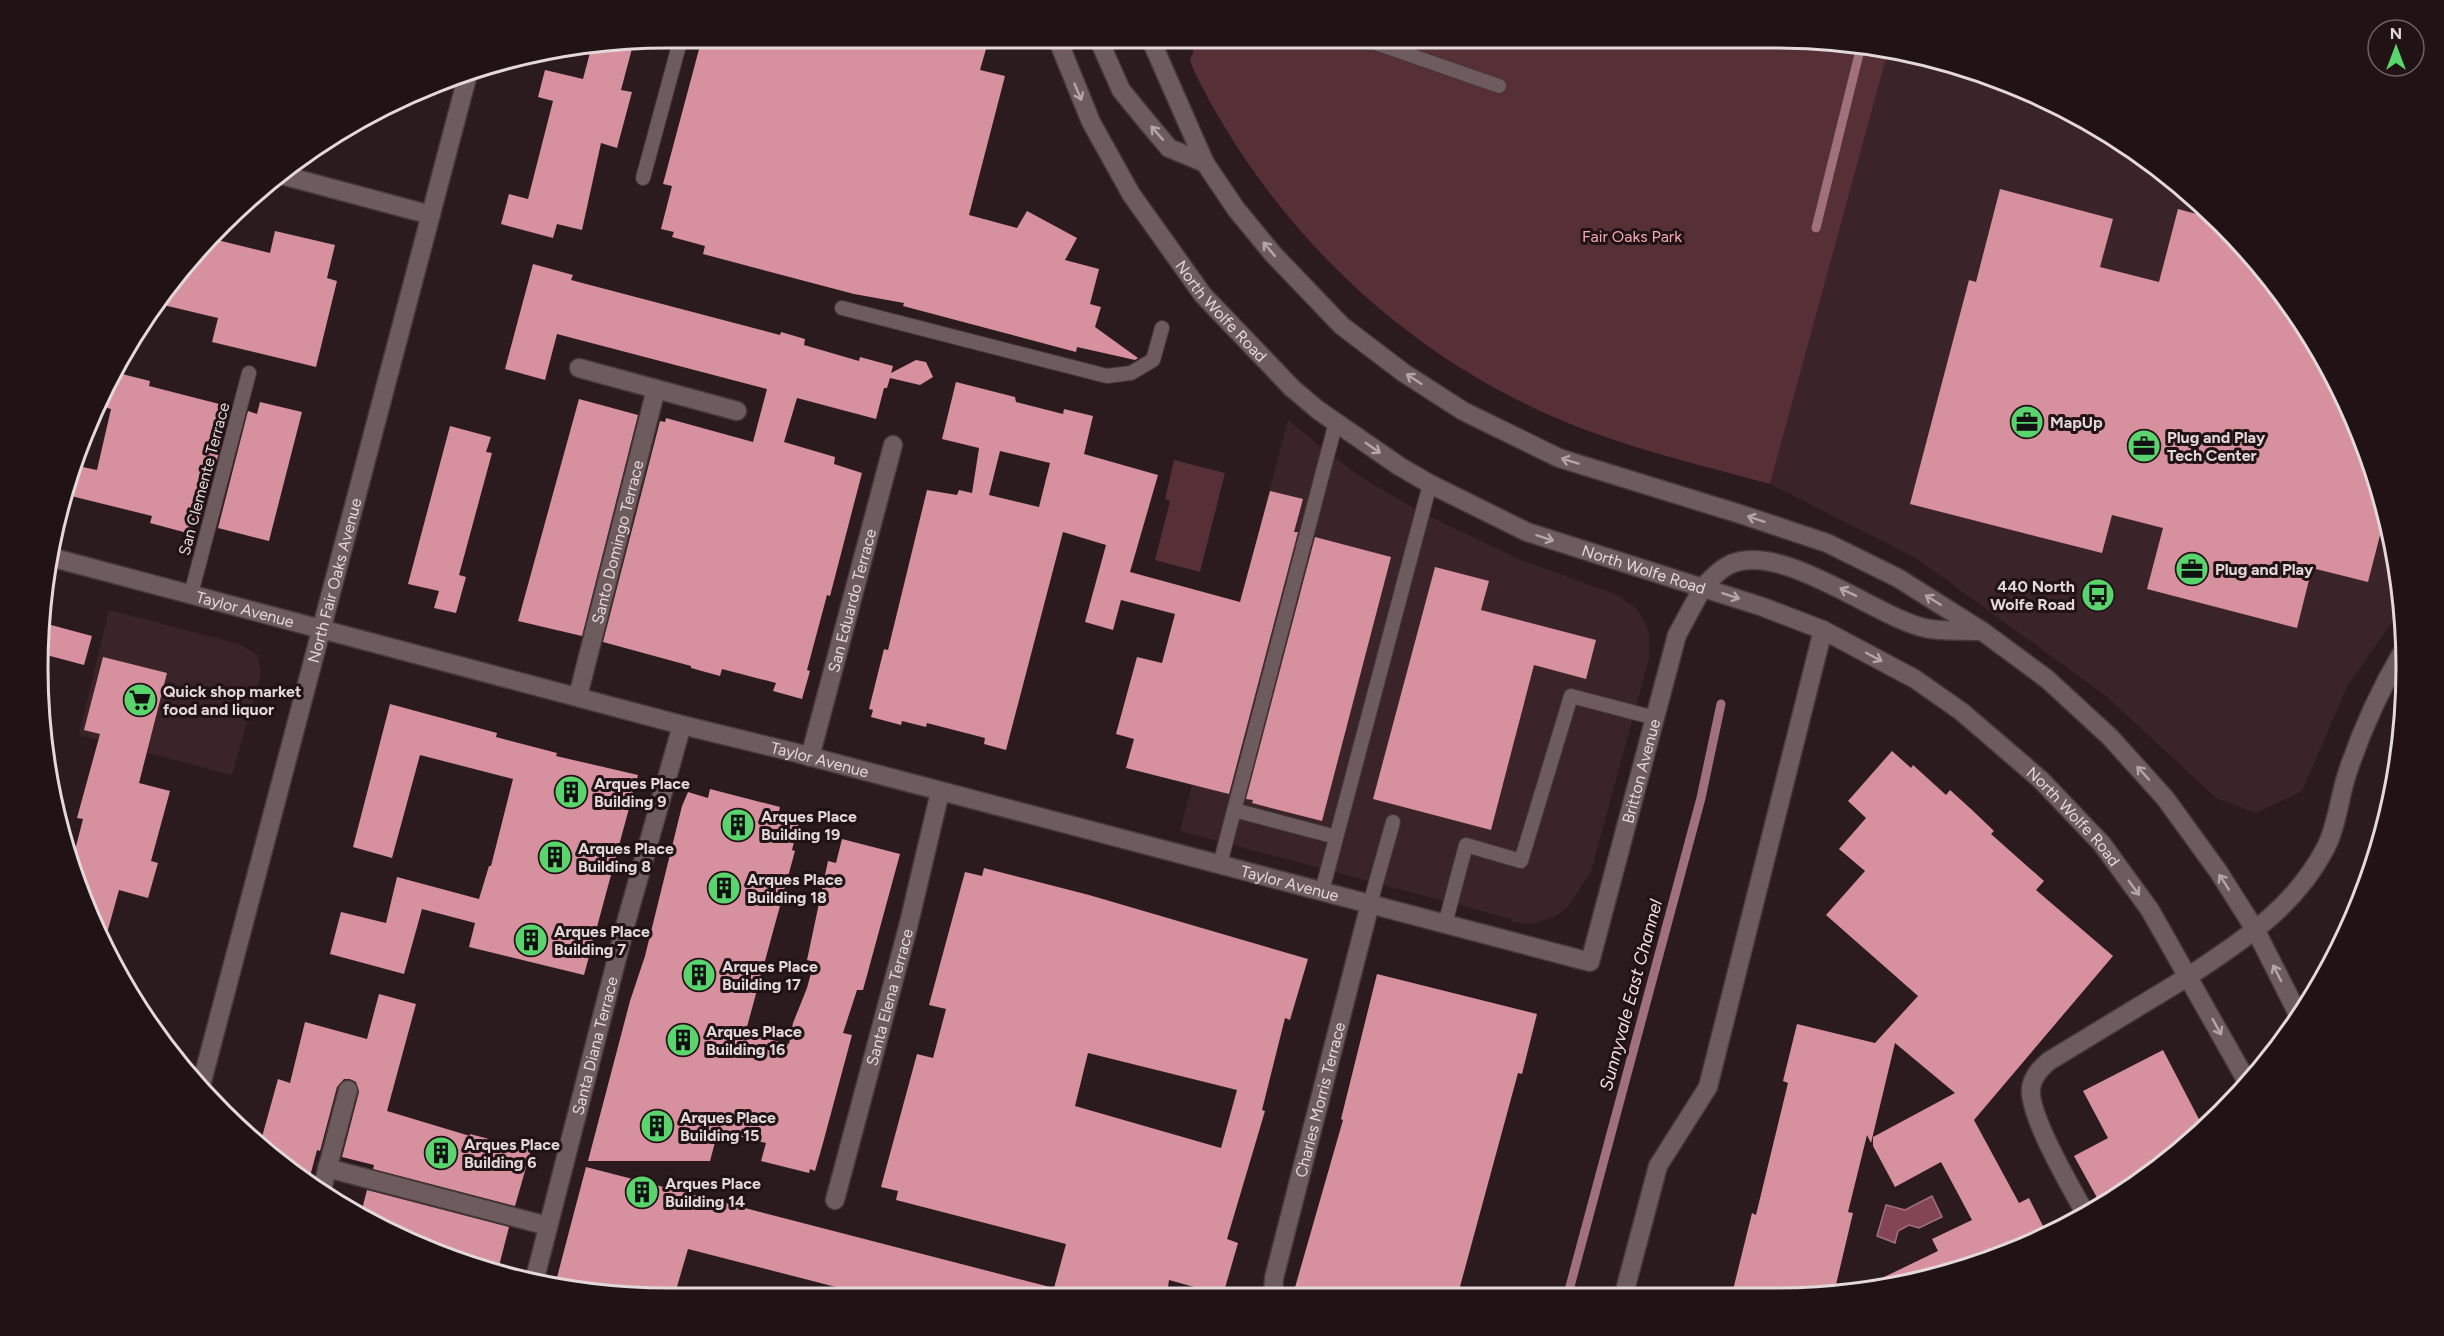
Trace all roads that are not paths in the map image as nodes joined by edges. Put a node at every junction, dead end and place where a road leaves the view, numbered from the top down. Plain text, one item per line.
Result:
1 (678, 48) edge
2 (1061, 48) edge
3 (1102, 48) edge
4 (1154, 48) edge
5 (1390, 48) edge
6 (466, 82) edge
7 (1499, 86) dead end
8 (1205, 163) junction
9 (290, 177) edge
10 (643, 177) dead end
11 (431, 215) junction
12 (842, 308) dead end
13 (1162, 328) dead end
14 (579, 368) dead end
15 (249, 373) dead end
16 (656, 389) junction
17 (737, 411) dead end
18 (1336, 422) junction
19 (893, 445) dead end
20 (1430, 484) junction
21 (58, 559) edge
22 (1702, 587) junction
23 (191, 594) junction
24 (321, 628) junction
25 (1823, 630) junction
26 (1982, 631) junction
27 (2396, 665) edge
28 (578, 696) junction
29 (1655, 718) junction
30 (682, 725) junction
31 (810, 757) junction
32 (940, 792) junction
33 (1234, 810) junction
34 (1393, 822) dead end
35 (1336, 837) junction
36 (1220, 864) junction
37 (1322, 891) junction
38 (1370, 904) junction
39 (1445, 924) junction
40 (2256, 931) junction
41 (1590, 962) joint
42 (2189, 976) junction
43 (2295, 1008) edge
44 (2244, 1075) edge
45 (203, 1078) edge
46 (348, 1090) dead end
47 (327, 1168) junction
48 (323, 1183) edge
49 (835, 1200) dead end
50 (2082, 1207) edge
51 (548, 1226) junction
52 (536, 1273) edge
53 (1274, 1288) edge
54 (1626, 1288) edge

1 - 10 lane
2 -> 18 street, North Wolfe Road
8 -> 3 street
4 - 8 street
5 - 7 lane
6 - 11 street, North Fair Oaks Avenue
26 -> 8 street
9 - 11 street
11 - 24 street, North Fair Oaks Avenue
12 - 13 lane
14 - 16 street
15 - 23 lane, San Clemente Terrace
16 - 17 street
16 - 28 street, Santo Domingo Terrace
18 -> 20 street, North Wolfe Road
18 - 33 lane
19 - 31 street, San Eduardo Terrace
20 -> 22 street, North Wolfe Road
20 - 35 lane
21 - 23 street, Taylor Avenue
22 -> 25 street, North Wolfe Road
26 -> 22 street
22 - 29 street, Britton Avenue
23 - 24 street, Taylor Avenue
24 - 28 street, Taylor Avenue
24 - 45 street, North Fair Oaks Avenue
25 -> 42 street, North Wolfe Road
25 - 54 street
40 -> 26 street
27 - 40 street
28 - 30 street, Taylor Avenue
29 - 39 lane
29 - 41 street, Britton Avenue
30 - 31 street, Taylor Avenue
30 - 51 street, Santa Diana Terrace
31 - 32 street, Taylor Avenue
32 - 36 street, Taylor Avenue
32 - 49 street, Santa Elena Terrace
33 - 35 lane
33 - 36 lane
34 - 38 lane
35 - 37 lane
36 - 37 street, Taylor Avenue
37 - 38 street, Taylor Avenue
38 - 39 street, Taylor Avenue
38 - 53 street, Charles Morris Terrace
39 - 41 street, Taylor Avenue
40 - 42 street
43 -> 40 street
42 -> 44 street, North Wolfe Road
42 - 50 street
46 - 47 street
47 - 48 street
47 - 51 street
51 - 52 street, Santa Diana Terrace

